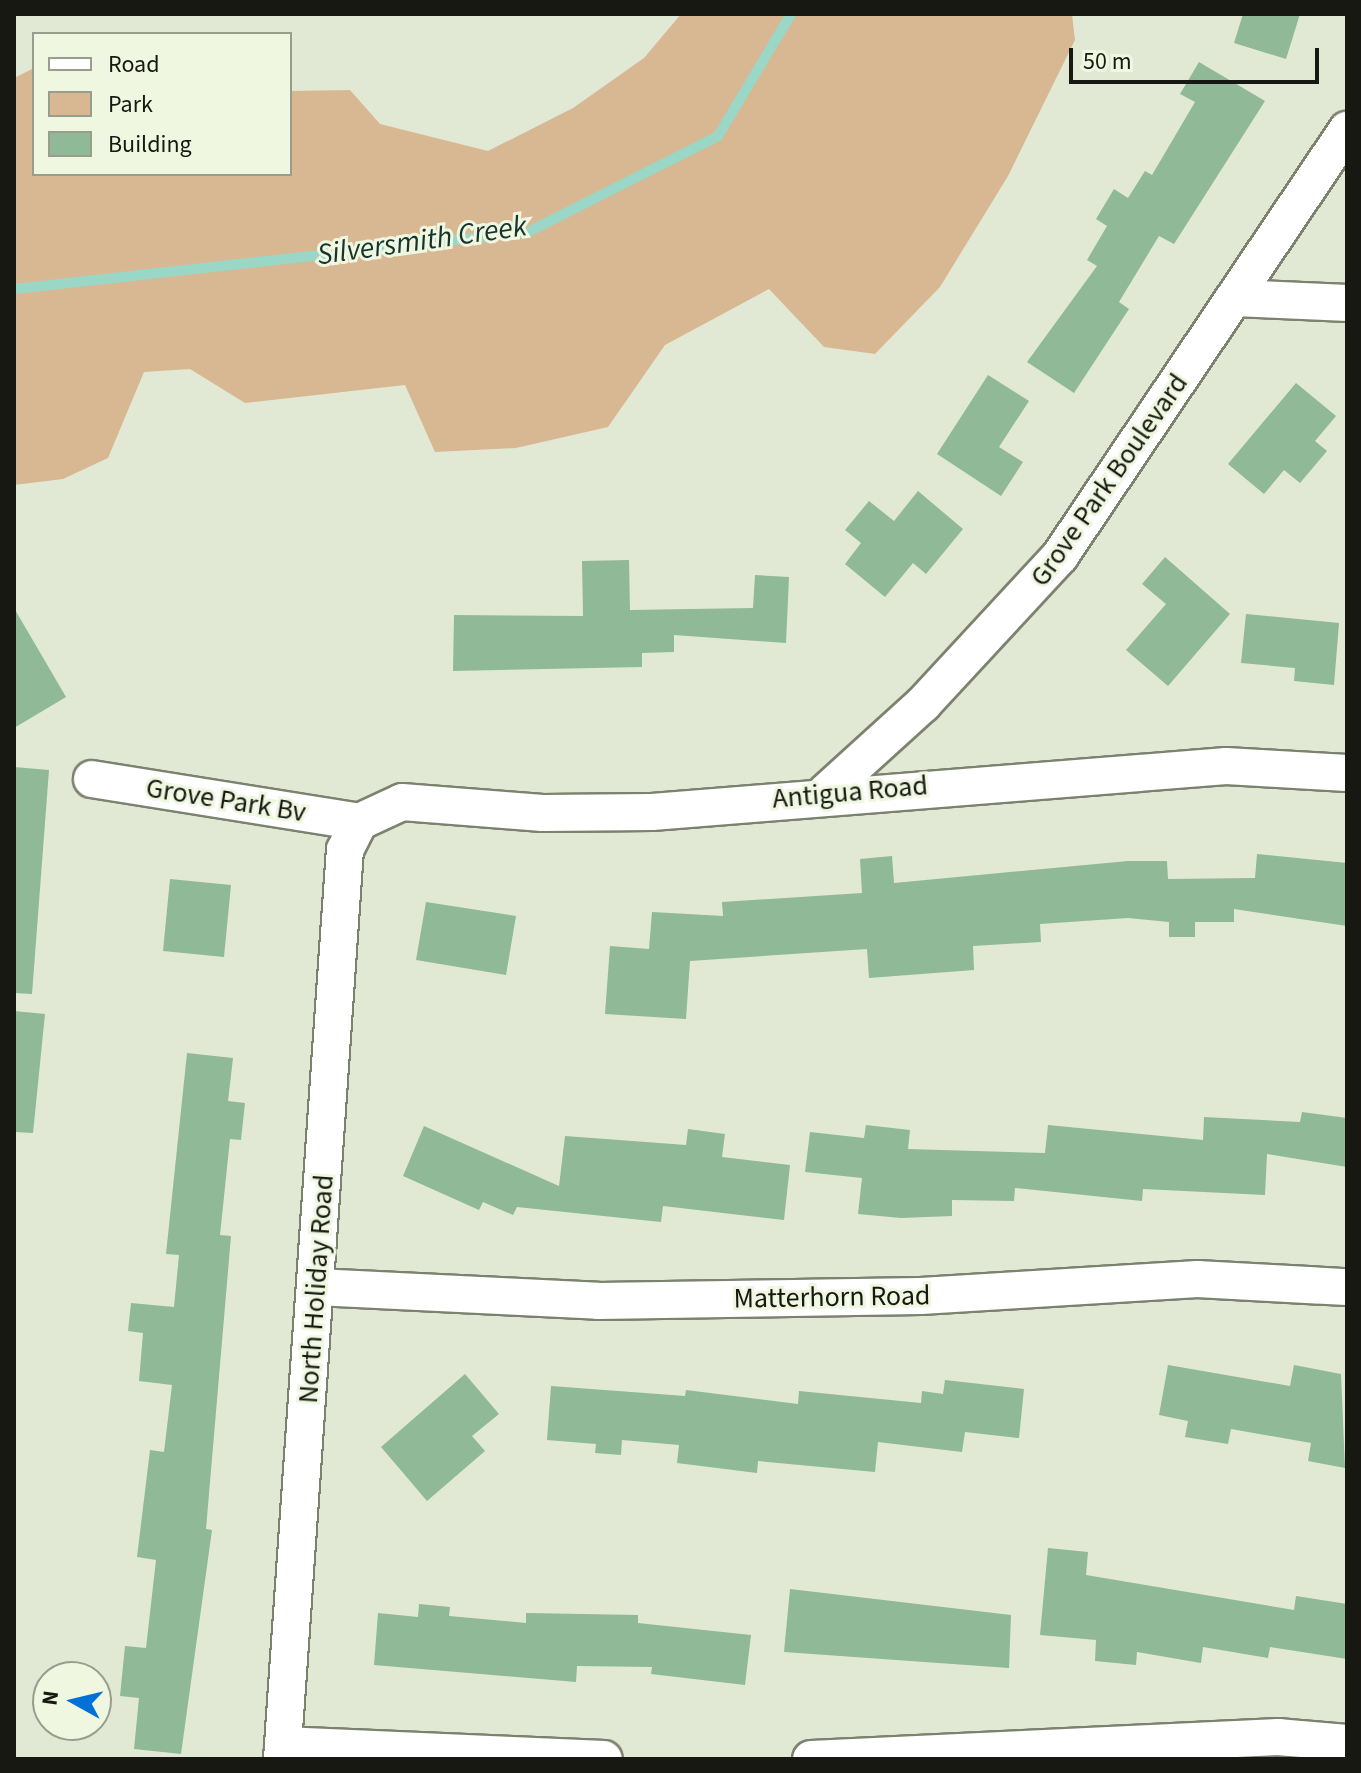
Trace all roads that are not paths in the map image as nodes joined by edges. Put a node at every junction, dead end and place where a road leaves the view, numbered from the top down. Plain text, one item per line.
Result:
1 (1347, 130) edge
2 (1236, 298) junction
3 (1347, 303) edge
4 (1347, 773) edge
5 (92, 779) dead end
6 (826, 792) junction
7 (359, 822) junction
8 (316, 1287) junction
9 (1347, 1287) edge
10 (1347, 1743) edge
11 (282, 1752) edge
12 (604, 1759) edge
13 (811, 1759) edge
14 (850, 1759) edge

1 - 2 street, Grove Park Boulevard
2 - 3 street
2 - 6 street, Grove Park Boulevard
4 - 6 street, Antigua Road
5 - 7 street, Grove Park Bv
6 - 7 street, Antigua Road
7 - 8 street, North Holiday Road
8 - 9 street, Matterhorn Road
8 - 11 street, North Holiday Road
10 - 14 street
11 - 12 street
13 - 14 street

